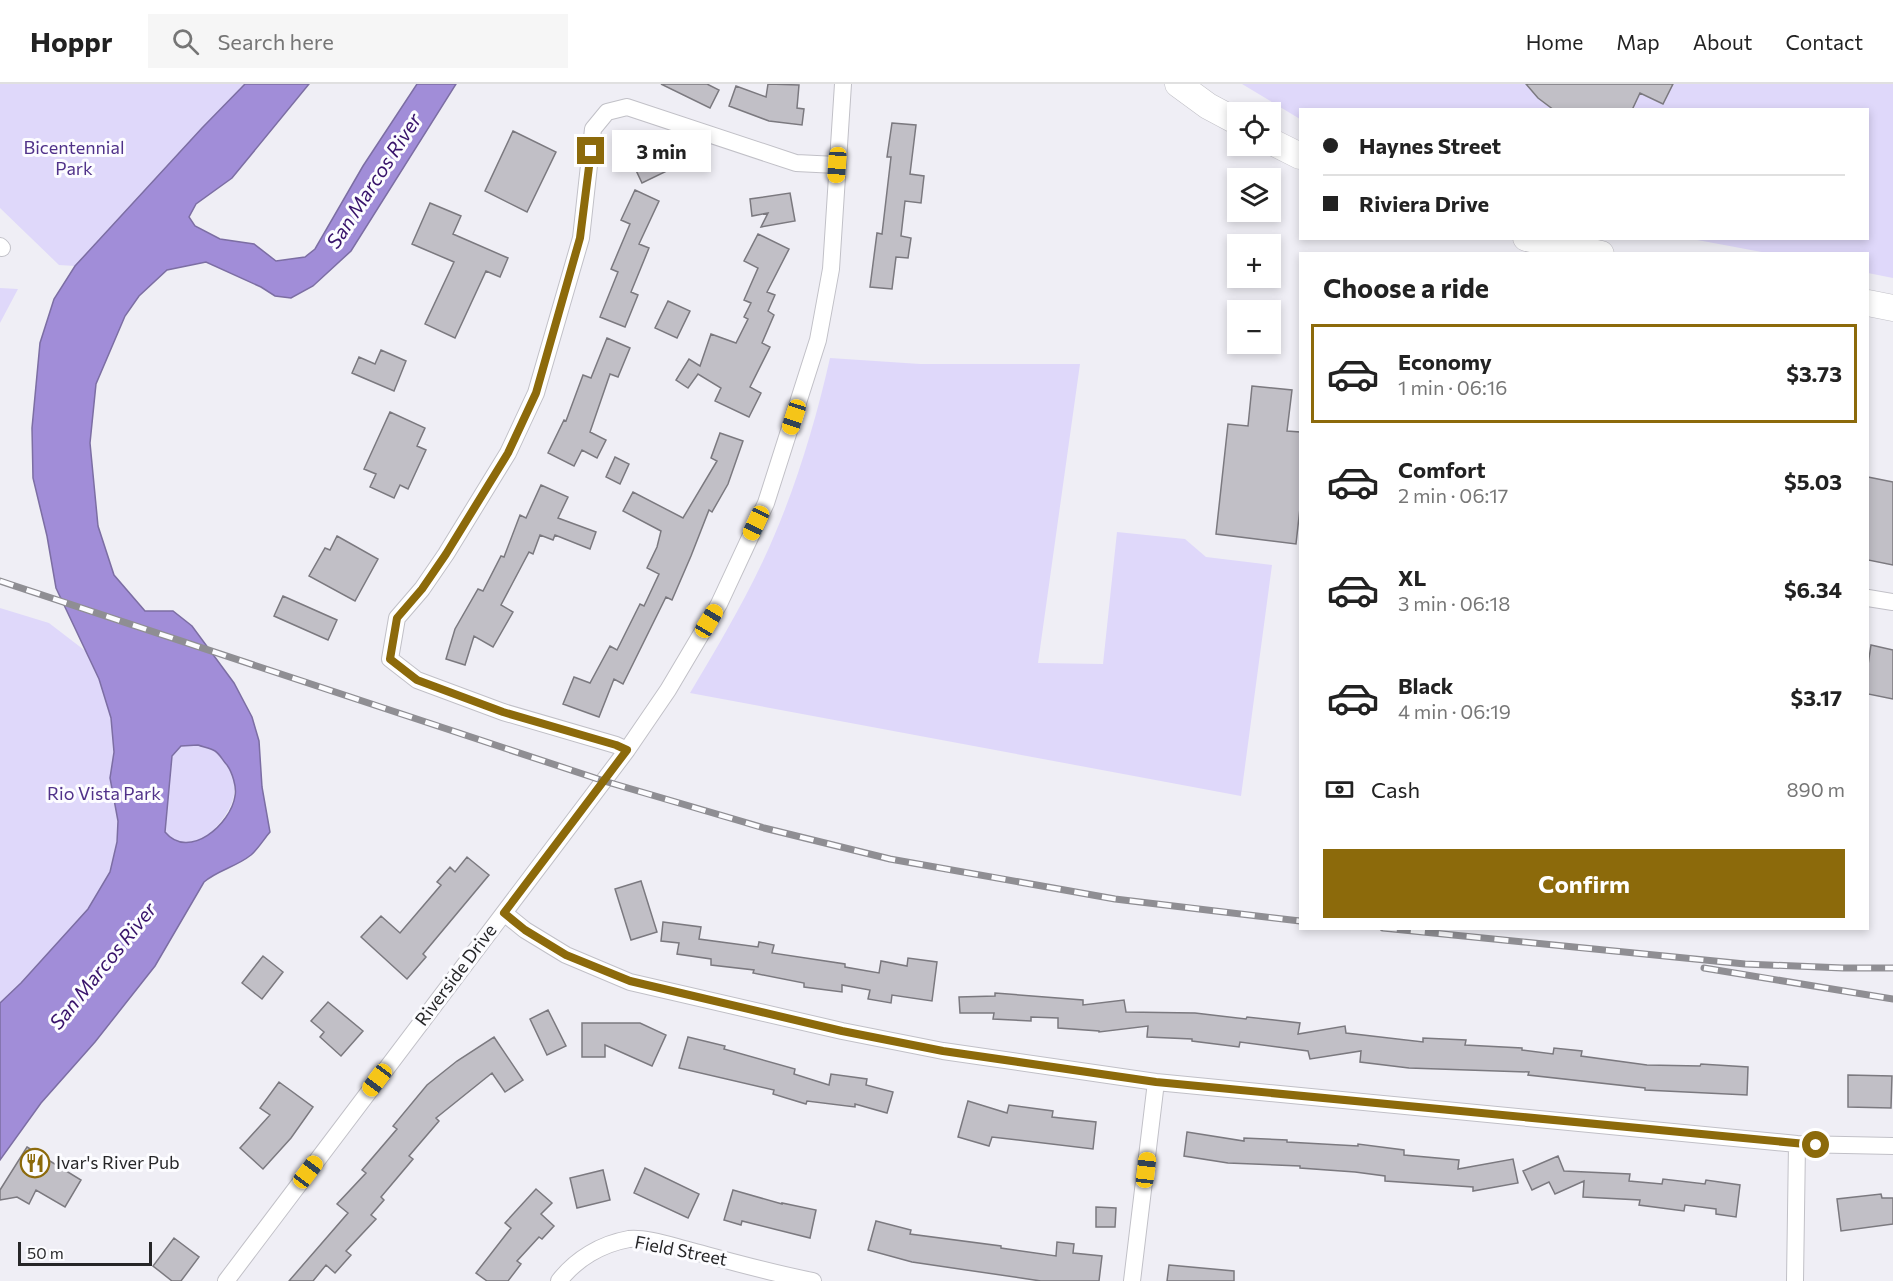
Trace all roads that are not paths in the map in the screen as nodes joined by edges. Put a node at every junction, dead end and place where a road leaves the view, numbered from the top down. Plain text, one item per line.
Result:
1 (843, 84) edge
2 (1178, 84) edge
3 (1227, 116) edge
4 (1281, 146) edge
5 (1299, 156) edge
6 (837, 165) junction
7 (1535, 240) edge
8 (1592, 252) edge
9 (1869, 303) edge
10 (1893, 308) edge
11 (1869, 598) edge
12 (1893, 602) edge
13 (627, 750) junction
14 (504, 913) junction
15 (1156, 1082) junction
16 (1797, 1144) junction
17 (1893, 1146) edge
18 (226, 1281) edge
19 (559, 1281) edge
20 (813, 1281) edge
21 (1132, 1281) edge
22 (1796, 1281) edge

1 - 6 street, Riverside Drive
2 - 3 main road
4 - 5 main road
6 - 13 street, Riverside Drive
6 - 13 street
7 - 8 main road
9 - 10 main road
11 - 12 street
13 - 14 street, Riverside Drive
14 - 15 street
14 - 18 street, Riverside Drive
15 - 16 street
15 - 21 street
16 - 17 street
16 - 22 street
19 - 20 street, Field Street

